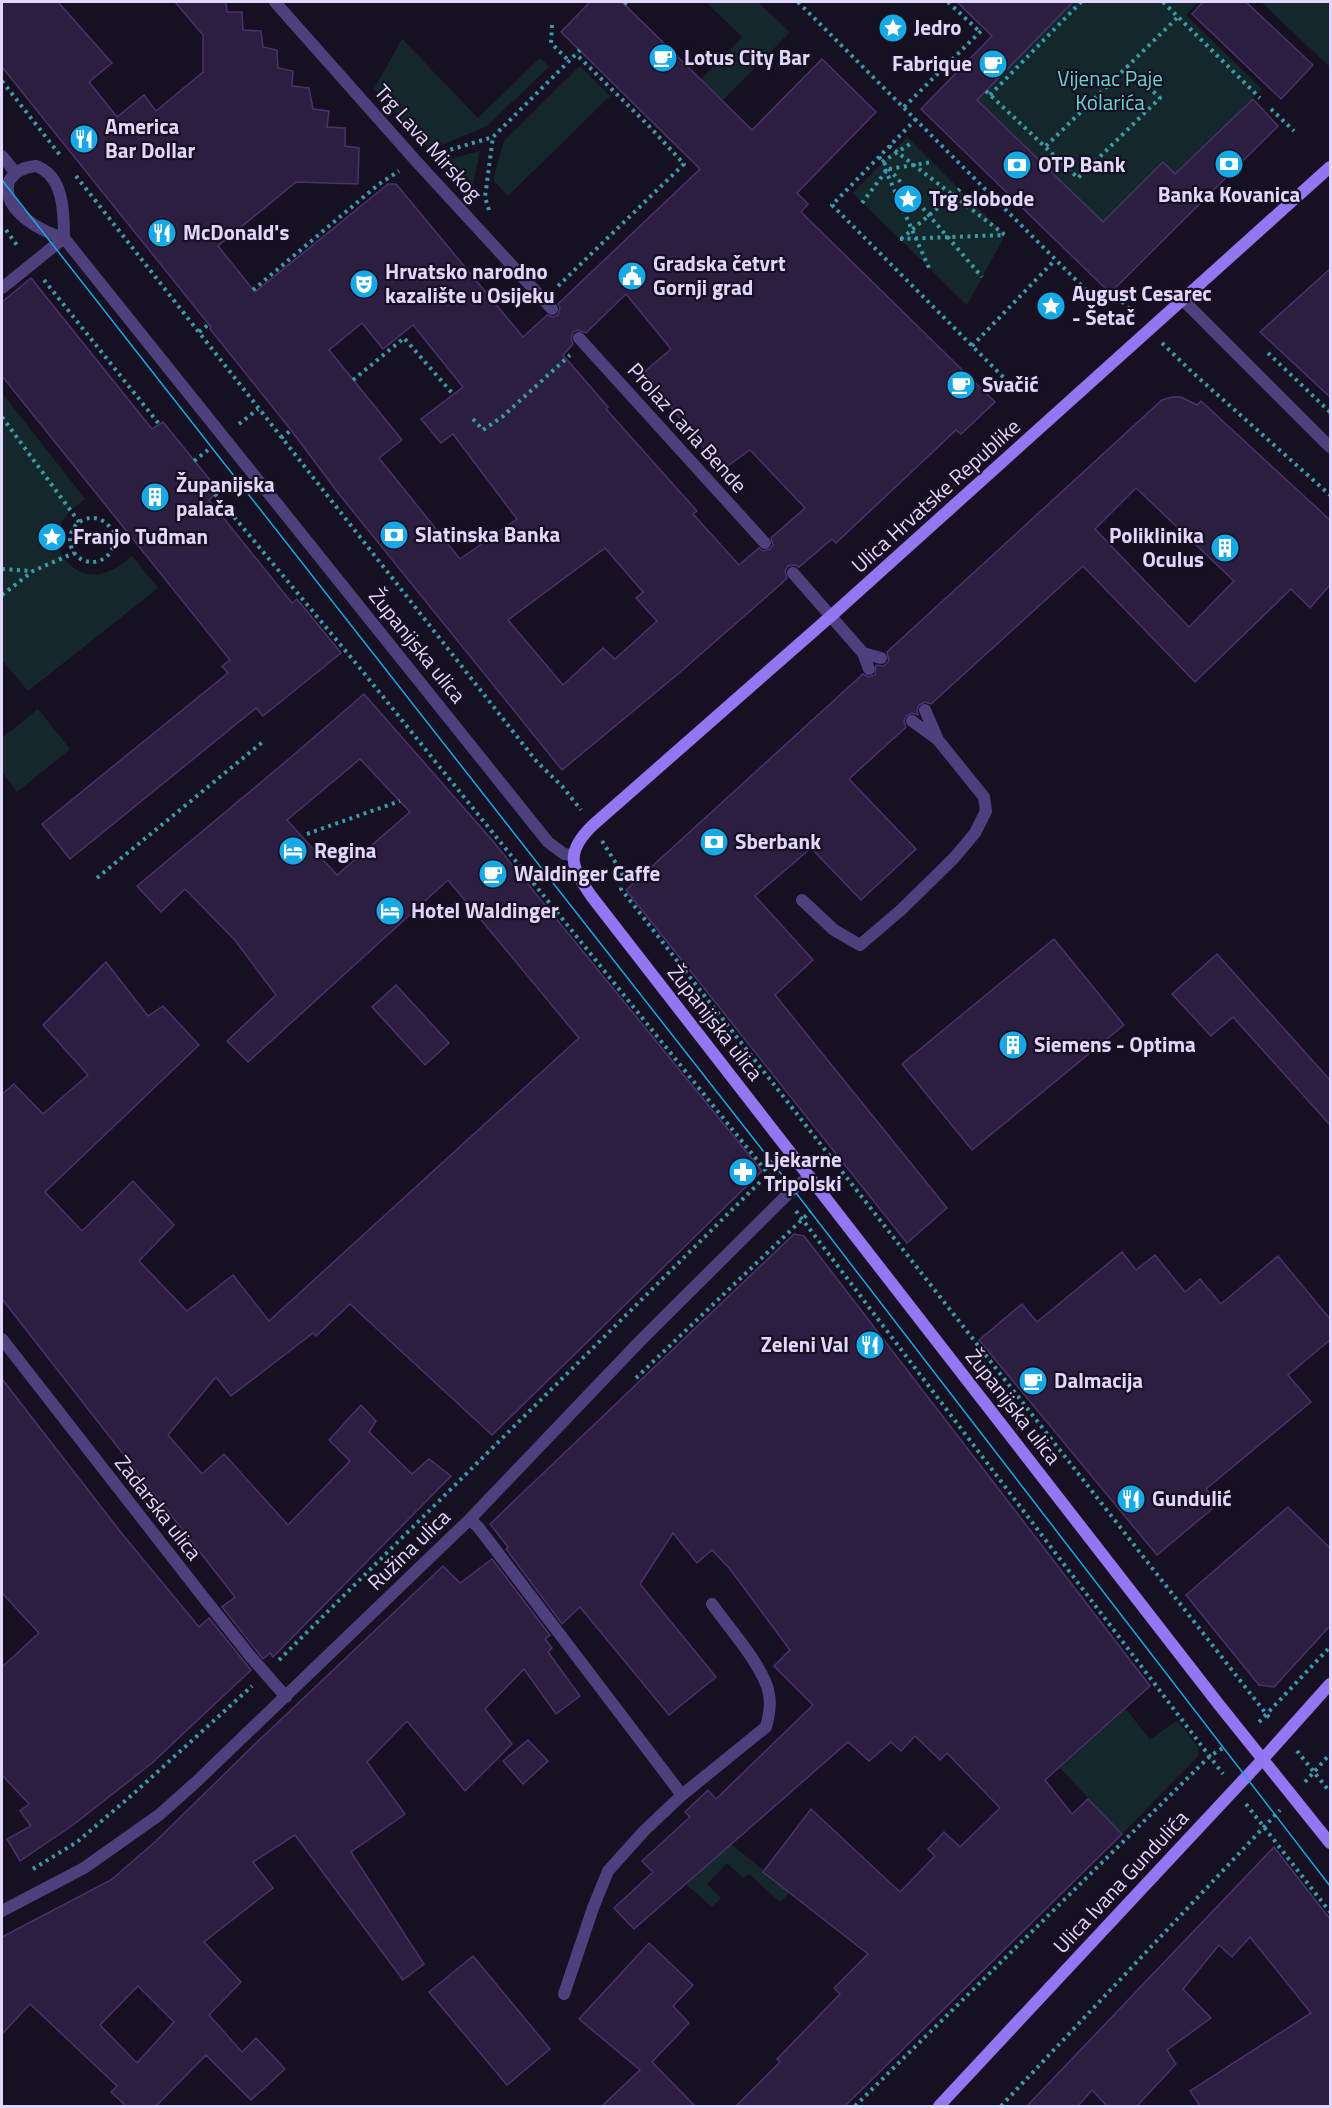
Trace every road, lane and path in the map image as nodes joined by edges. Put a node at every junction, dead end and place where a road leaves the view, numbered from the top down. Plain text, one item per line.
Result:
1 (275, 2) edge
2 (798, 2) edge
3 (948, 2) edge
4 (1081, 2) edge
5 (1163, 2) edge
6 (1179, 16) junction
7 (552, 25) dead end
8 (984, 28) dead end
9 (980, 32) junction
10 (952, 59) junction
11 (569, 61) junction
12 (1127, 66) junction
13 (961, 68) dead end
14 (2, 81) edge
15 (1260, 98) dead end
16 (904, 107) junction
17 (1271, 109) dead end
18 (916, 119) junction
19 (1294, 131) dead end
20 (493, 137) junction
21 (913, 142) dead end
22 (889, 146) junction
23 (1046, 146) junction
24 (897, 152) junction
25 (2, 156) edge
26 (61, 156) dead end
27 (879, 157) junction
28 (416, 160) junction
29 (882, 162) junction
30 (932, 162) dead end
31 (914, 165) junction
32 (1330, 167) edge
33 (887, 170) junction
34 (15, 172) junction
35 (75, 174) dead end
36 (960, 189) dead end
37 (952, 195) junction
38 (862, 203) dead end
39 (928, 215) junction
40 (495, 217) dead end
41 (2, 225) edge
42 (913, 228) junction
43 (64, 238) junction
44 (948, 238) junction
45 (917, 239) junction
46 (1055, 260) junction
47 (31, 264) junction
48 (929, 268) dead end
49 (982, 277) dead end
50 (2, 288) edge
51 (253, 290) dead end
52 (554, 290) dead end
53 (1183, 300) junction
54 (1104, 308) dead end
55 (552, 309) dead end
56 (209, 324) dead end
57 (199, 332) junction
58 (579, 339) dead end
59 (972, 346) junction
60 (1263, 348) dead end
61 (573, 352) dead end
62 (1192, 372) dead end
63 (353, 380) dead end
64 (1016, 390) dead end
65 (453, 394) dead end
66 (1330, 412) edge
67 (2, 417) edge
68 (474, 418) dead end
69 (159, 424) dead end
70 (291, 430) dead end
71 (281, 438) junction
72 (1330, 447) edge
73 (1330, 495) edge
74 (80, 522) junction
75 (765, 543) dead end
76 (74, 553) junction
77 (2, 569) edge
78 (33, 571) junction
79 (792, 573) dead end
80 (2, 595) edge
81 (831, 616) junction
82 (863, 653) junction
83 (881, 658) dead end
84 (869, 669) dead end
85 (925, 710) dead end
86 (912, 721) dead end
87 (265, 740) dead end
88 (938, 740) junction
89 (441, 771) dead end
90 (436, 774) dead end
91 (400, 801) dead end
92 (593, 825) junction
93 (307, 834) dead end
94 (573, 855) junction
95 (97, 878) dead end
96 (802, 900) dead end
97 (768, 1174) dead end
98 (810, 1176) junction
99 (2, 1339) edge
100 (470, 1519) junction
101 (712, 1604) dead end
102 (1330, 1647) edge
103 (265, 1674) junction
104 (1330, 1684) edge
105 (286, 1697) junction
106 (1267, 1715) junction
107 (1243, 1735) junction
108 (1284, 1736) junction
109 (1330, 1754) edge
110 (1262, 1760) junction
111 (1314, 1772) junction
112 (1330, 1792) edge
113 (682, 1795) junction
114 (1292, 1796) junction
115 (1330, 1843) edge
116 (28, 1873) dead end
117 (2, 1911) edge
118 (564, 1994) dead end
119 (855, 2106) edge
120 (939, 2106) edge
121 (1001, 2106) edge

1 - 28 street, Trg Lava Mirskog
2 - 16 path
3 - 9 path
4 - 23 path
5 - 6 path
6 - 12 path
6 - 15 path
7 - 11 path
8 - 9 path
9 - 10 path
10 - 13 path
10 - 16 path
11 - 20 path
11 - 52 path
12 - 23 path
12 - 23 path
14 - 26 path
16 - 18 path
17 - 19 path
18 - 22 path
18 - 46 path
20 - 28 path
20 - 40 path
21 - 24 path
22 - 24 path
22 - 27 path
24 - 29 path
24 - 31 path
25 - 34 street
27 - 29 path
27 - 59 path
28 - 51 path
28 - 55 street, Trg Lava Mirskog
29 - 33 path
30 - 31 path
31 - 33 path
31 - 37 path
32 - 53 street, Ulica Hrvatske Republike
33 - 38 path
33 - 39 path
33 - 42 path
34 - 43 street
34 - 43 street
35 - 57 path
36 - 37 path
37 - 39 path
37 - 44 path
39 - 42 path
39 - 44 path
41 - 47 path
42 - 45 path
42 - 45 path
43 - 47 street
43 - 94 street, Županijska ulica
44 - 45 path
44 - 49 path
45 - 48 path
46 - 54 path
46 - 59 path
47 - 50 street
47 - 69 path
53 - 72 street
53 - 81 street, Ulica Hrvatske Republike
56 - 57 path
57 - 71 path
58 - 75 street, Prolaz Carla Bende
59 - 64 path
60 - 66 path
61 - 68 path
62 - 73 path
63 - 65 path
67 - 74 path
70 - 71 path
71 - 92 path
74 - 76 path
74 - 76 path
76 - 78 path
77 - 78 path
78 - 80 path
79 - 81 street
81 - 82 street
81 - 92 street, Ulica Hrvatske Republike
82 - 83 street
82 - 84 street
85 - 88 street
86 - 88 street
87 - 95 path
88 - 96 street
89 - 90 path
91 - 93 path
92 - 94 street, Ulica Hrvatske Republike
92 - 106 path
94 - 98 street, Županijska ulica
97 - 103 path
98 - 100 street, Ružina ulica
98 - 107 street, Županijska ulica
99 - 103 street, Zadarska ulica
100 - 105 street, Ružina ulica
100 - 113 street
101 - 113 street
102 - 106 path
103 - 105 street, Zadarska ulica
103 - 116 path
104 - 108 street, Ulica Ivana Gundulića
105 - 117 street, Ružina ulica
106 - 107 path
106 - 108 path
107 - 110 street, Županijska ulica
107 - 119 path
108 - 110 street, Ulica Ivana Gundulića
108 - 111 path
109 - 111 path
110 - 114 street, Županijska ulica
110 - 120 street, Ulica Ivana Gundulića
111 - 112 path
111 - 114 path
113 - 118 street
114 - 115 street, Županijska ulica
114 - 121 path

